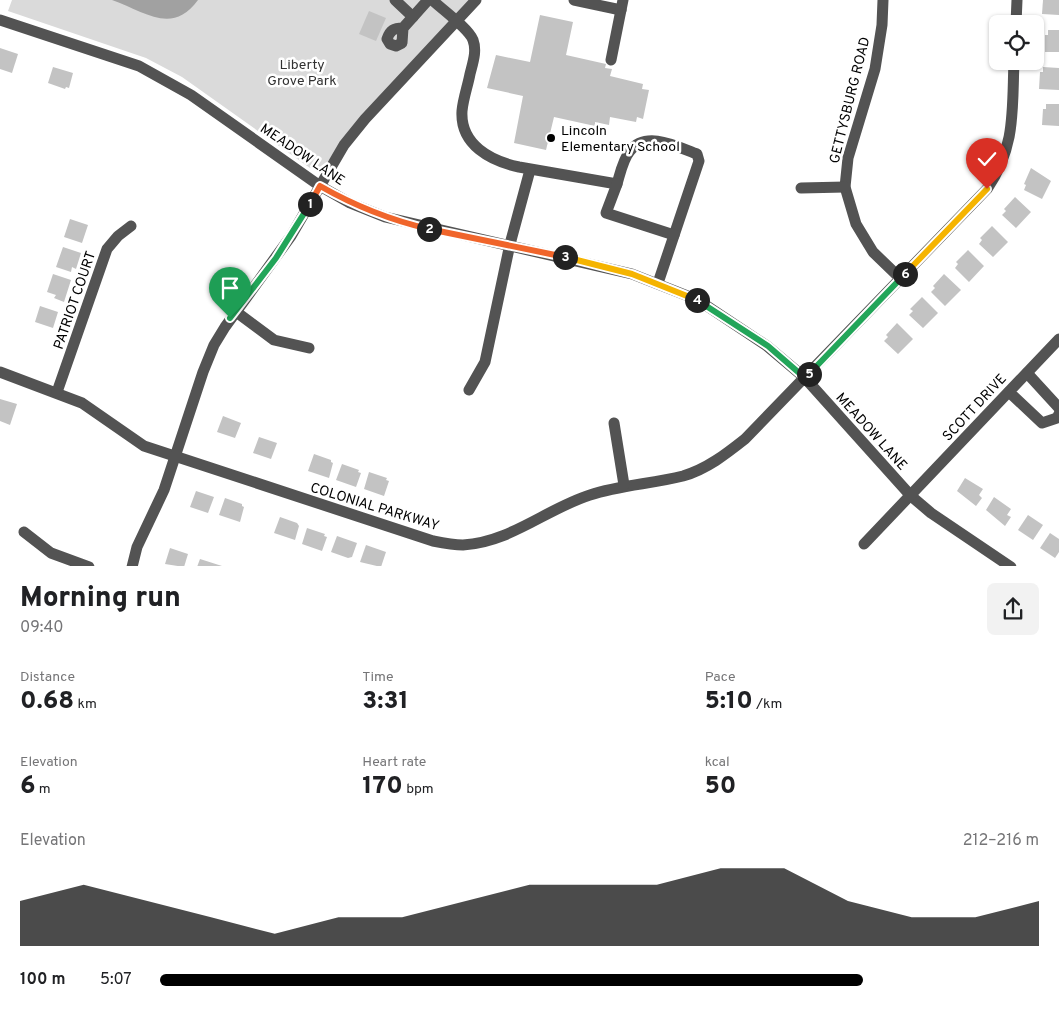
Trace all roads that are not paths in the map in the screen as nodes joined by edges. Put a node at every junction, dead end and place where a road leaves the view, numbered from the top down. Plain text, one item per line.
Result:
1 (395, 0) edge
2 (428, 0) edge
3 (432, 0) edge
4 (476, 0) edge
5 (574, 0) edge
6 (883, 0) edge
7 (1017, 0) edge
8 (622, 5) edge
9 (1016, 15) edge
10 (412, 16) junction
11 (0, 20) edge
12 (456, 23) junction
13 (403, 28) dead end
14 (611, 60) dead end
15 (1013, 70) edge
16 (530, 170) junction
17 (617, 184) junction
18 (320, 186) junction
19 (845, 187) junction
20 (801, 188) dead end
21 (132, 226) dead end
22 (674, 235) junction
23 (510, 244) junction
24 (901, 278) junction
25 (658, 283) junction
26 (235, 311) junction
27 (1059, 339) edge
28 (308, 348) dead end
29 (0, 372) edge
30 (1027, 373) junction
31 (805, 378) junction
32 (469, 390) dead end
33 (57, 392) junction
34 (1009, 392) junction
35 (1059, 408) edge
36 (1059, 414) edge
37 (614, 423) dead end
38 (175, 457) junction
39 (624, 485) junction
40 (911, 496) junction
41 (24, 532) dead end
42 (864, 544) dead end
43 (89, 566) edge
44 (132, 566) edge
45 (1011, 566) edge

1 - 10 street
2 - 10 street
3 - 12 street
4 - 12 street
5 - 8 street
6 - 19 street, GETTYSBURG ROAD
7 - 9 street
8 - 14 street
10 - 13 street
11 - 18 street, MEADOW LANE
12 - 16 street
12 - 18 street
15 - 24 street, COLONIAL PARKWAY
16 - 17 street
16 - 23 street
17 - 22 street
17 - 22 street
18 - 23 street, MEADOW LANE
18 - 26 street
19 - 20 street
19 - 24 street, GETTYSBURG ROAD
21 - 33 street, PATRIOT COURT
22 - 25 street
23 - 25 street, MEADOW LANE
23 - 32 street
24 - 31 street, COLONIAL PARKWAY
25 - 31 street, MEADOW LANE
26 - 28 street
26 - 38 street
27 - 30 street, SCOTT DRIVE
29 - 33 street, COLONIAL PARKWAY
30 - 34 street, SCOTT DRIVE
30 - 35 street
31 - 39 street, COLONIAL PARKWAY
31 - 40 street, MEADOW LANE
33 - 38 street, COLONIAL PARKWAY
34 - 36 street
34 - 40 street, SCOTT DRIVE
37 - 39 street
38 - 39 street, COLONIAL PARKWAY
38 - 44 street
40 - 42 street, SCOTT DRIVE
40 - 45 street, MEADOW LANE
41 - 43 street

